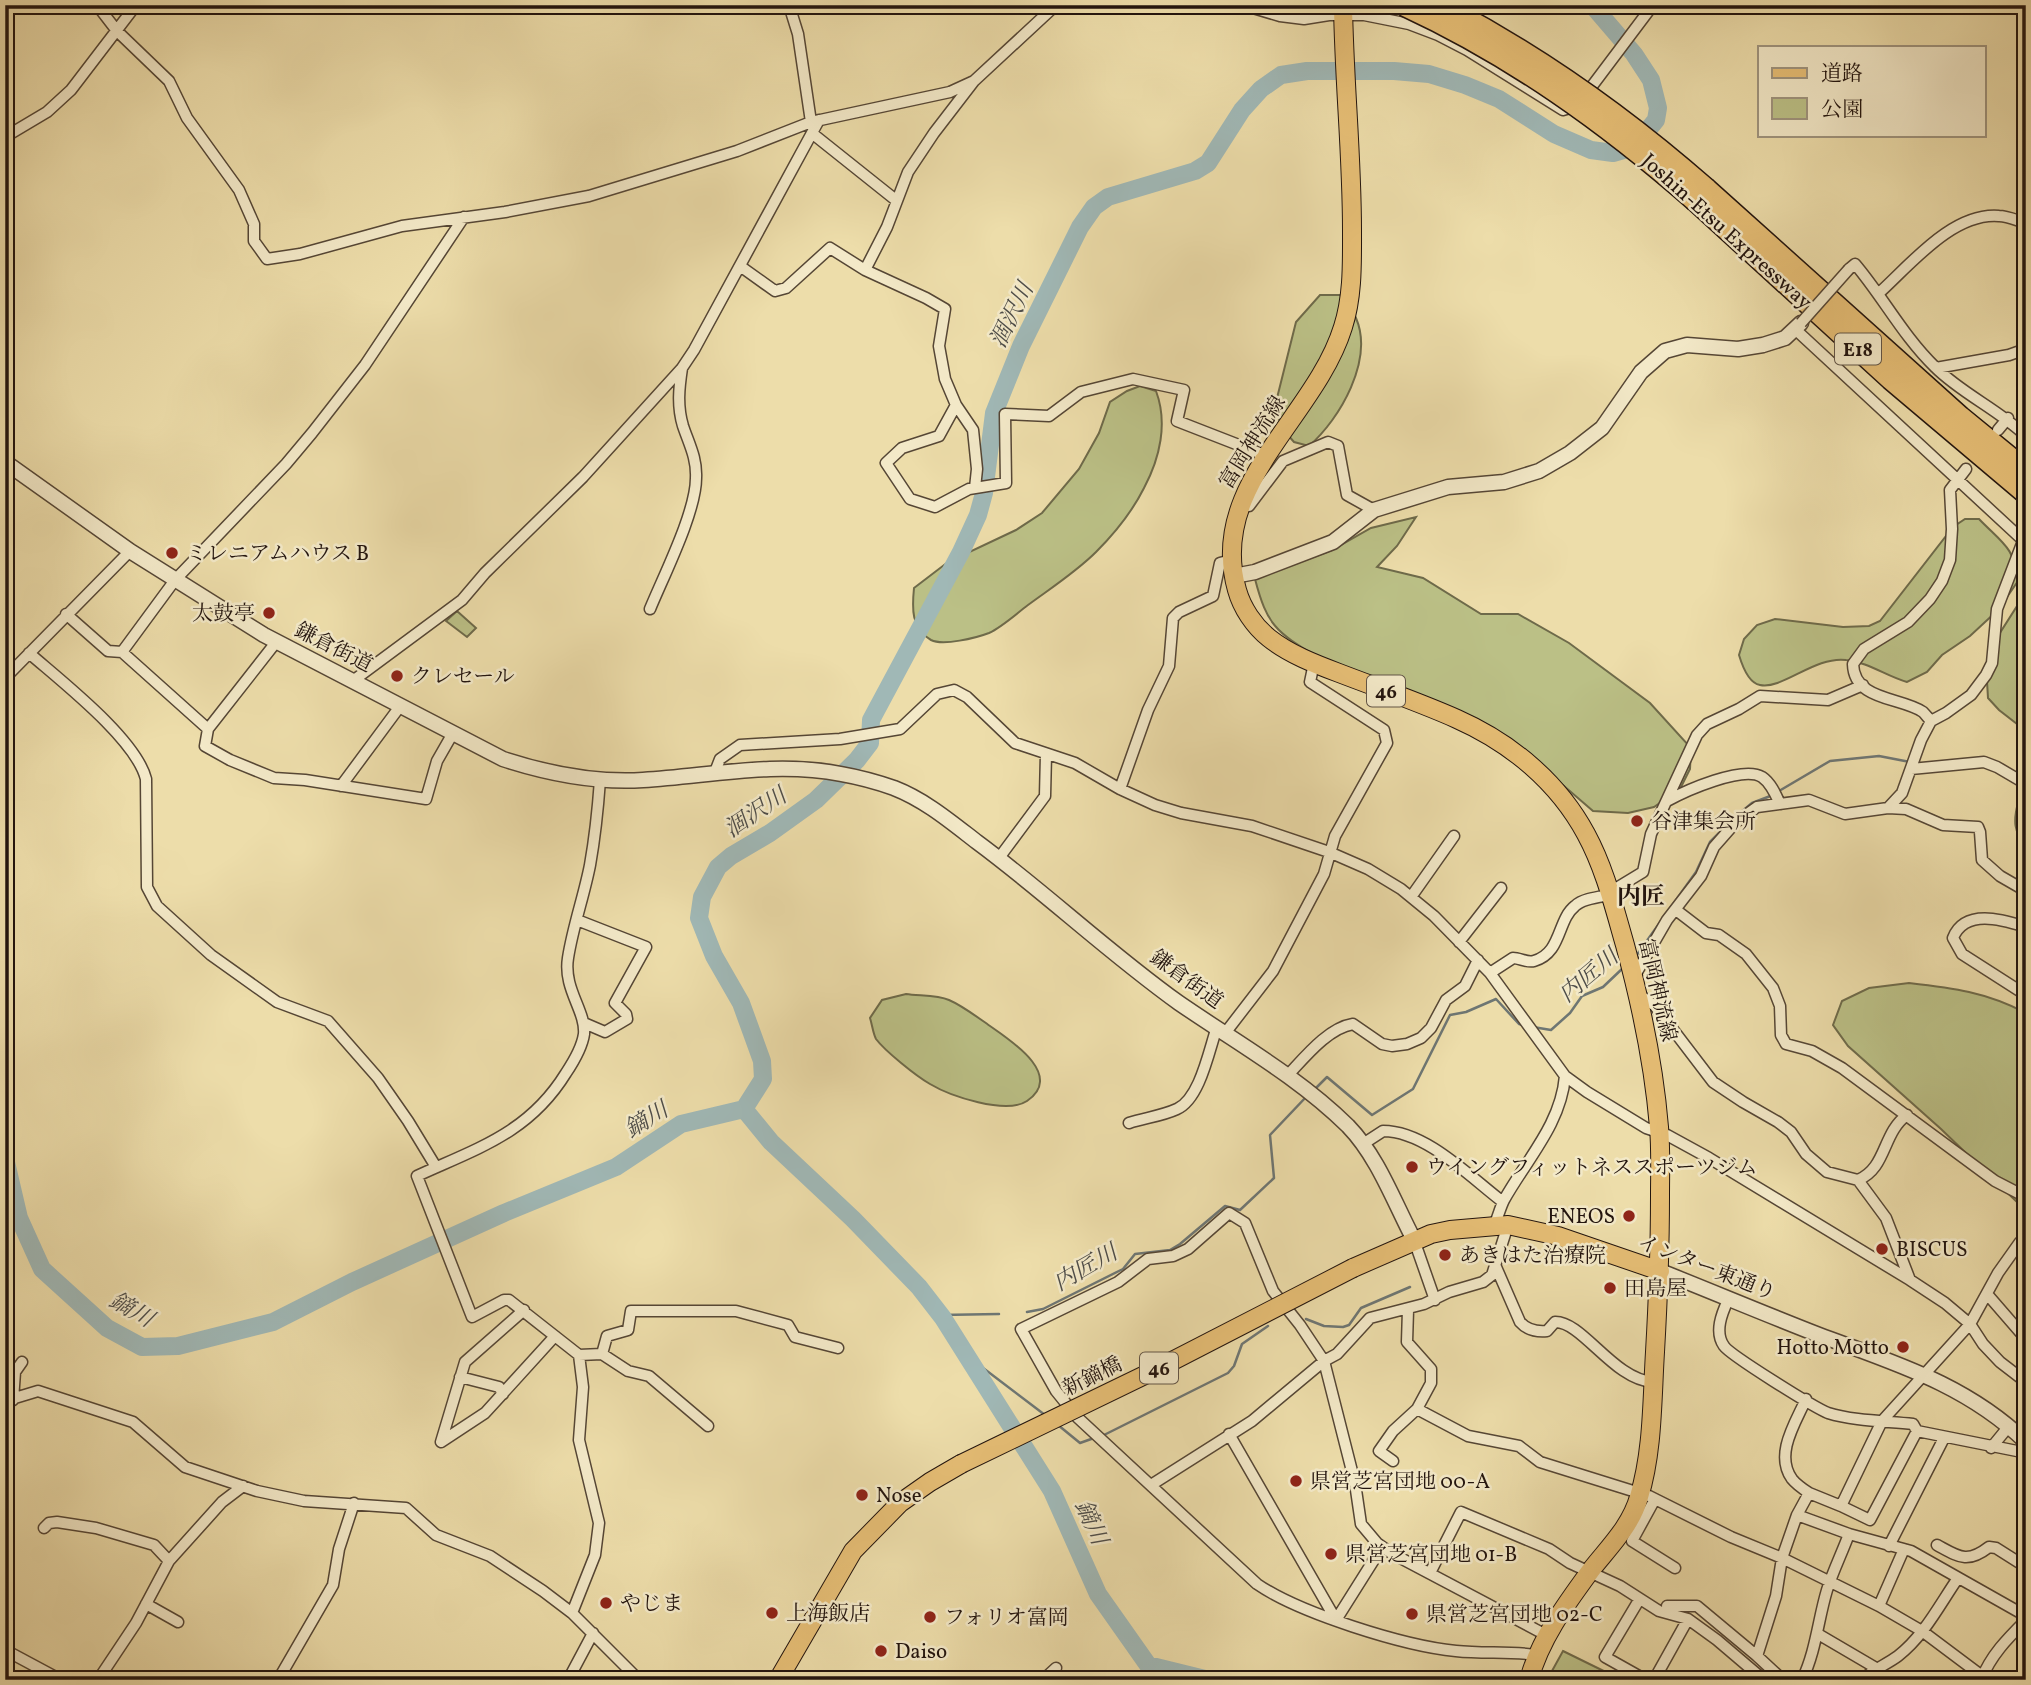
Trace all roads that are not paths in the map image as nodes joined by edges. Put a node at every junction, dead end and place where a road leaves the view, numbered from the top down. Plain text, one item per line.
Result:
1 (97, 5) edge
2 (135, 5) edge
3 (789, 5) edge
4 (1056, 5) edge
5 (1243, 5) edge
6 (1404, 5) edge
7 (1440, 5) edge
8 (1653, 5) edge
9 (1344, 15) edge
10 (117, 31) junction
11 (974, 81) junction
12 (815, 121) junction
13 (813, 134) junction
14 (5, 137) edge
15 (1701, 195) junction
16 (897, 201) junction
17 (464, 217) junction
18 (2026, 223) edge
19 (740, 266) junction
20 (865, 270) junction
21 (1879, 293) junction
22 (1798, 326) junction
23 (2026, 349) edge
24 (682, 368) junction
25 (1936, 368) junction
26 (957, 405) junction
27 (2008, 418) junction
28 (1998, 430) dead end
29 (2026, 436) edge
30 (1267, 456) junction
31 (5, 462) edge
32 (1966, 469) dead end
33 (2026, 471) edge
34 (1956, 481) junction
35 (975, 488) junction
36 (2026, 493) edge
37 (1239, 505) junction
38 (1374, 510) junction
39 (2024, 542) edge
40 (130, 551) junction
41 (1233, 568) junction
42 (175, 580) junction
43 (650, 609) dead end
44 (66, 614) junction
45 (276, 641) junction
46 (122, 652) junction
47 (29, 653) junction
48 (1314, 663) junction
49 (5, 678) edge
50 (354, 680) junction
51 (1863, 685) junction
52 (401, 705) junction
53 (1931, 721) junction
54 (208, 729) junction
55 (453, 733) junction
56 (1046, 754) junction
57 (1911, 769) junction
58 (715, 772) junction
59 (600, 780) junction
60 (2026, 784) edge
61 (341, 786) junction
62 (1120, 789) junction
63 (1667, 801) junction
64 (1780, 804) junction
65 (1888, 808) junction
66 (1454, 836) dead end
67 (1329, 852) junction
68 (999, 858) junction
69 (1502, 888) dead end
70 (2026, 891) edge
71 (1611, 893) junction
72 (1411, 897) junction
73 (1675, 910) junction
74 (576, 920) junction
75 (2026, 927) edge
76 (1459, 942) junction
77 (1478, 960) junction
78 (1490, 973) junction
79 (1634, 977) junction
80 (2026, 995) edge
81 (1638, 998) junction
82 (584, 1023) junction
83 (1222, 1030) junction
84 (1289, 1075) junction
85 (1566, 1076) junction
86 (1907, 1115) junction
87 (1129, 1123) dead end
88 (1660, 1133) junction
89 (1363, 1144) junction
90 (436, 1167) junction
91 (1858, 1180) junction
92 (2026, 1197) edge
93 (1503, 1202) junction
94 (1501, 1225) junction
95 (1414, 1240) junction
96 (2026, 1247) edge
97 (1496, 1267) junction
98 (1353, 1268) joint
99 (1660, 1271) junction
100 (1910, 1280) junction
101 (1987, 1294) junction
102 (1434, 1300) junction
103 (1728, 1300) junction
104 (524, 1310) junction
105 (1408, 1310) junction
106 (1970, 1324) junction
107 (555, 1336) junction
108 (2026, 1339) edge
109 (838, 1348) dead end
110 (602, 1354) junction
111 (579, 1355) junction
112 (1324, 1361) junction
113 (22, 1362) dead end
114 (1922, 1374) junction
115 (460, 1377) junction
116 (1653, 1382) junction
117 (2026, 1382) edge
118 (503, 1394) junction
119 (1806, 1399) junction
120 (9, 1401) edge
121 (1417, 1409) junction
122 (1882, 1421) junction
123 (708, 1426) dead end
124 (2009, 1426) junction
125 (1917, 1431) junction
126 (1229, 1434) junction
127 (1944, 1438) junction
128 (2021, 1447) edge
129 (1991, 1448) junction
130 (1393, 1461) dead end
131 (1151, 1485) junction
132 (243, 1486) junction
133 (1808, 1493) junction
134 (1648, 1496) junction
135 (354, 1503) junction
136 (1841, 1506) junction
137 (1797, 1514) junction
138 (44, 1528) dead end
139 (1849, 1534) junction
140 (1937, 1545) dead end
141 (1889, 1546) junction
142 (1382, 1547) junction
143 (1903, 1549) junction
144 (1782, 1558) junction
145 (1964, 1558) junction
146 (169, 1561) junction
147 (2026, 1567) edge
148 (1675, 1568) dead end
149 (1590, 1572) junction
150 (1430, 1573) junction
151 (1955, 1576) junction
152 (1830, 1582) junction
153 (1639, 1600) junction
154 (146, 1604) junction
155 (1667, 1606) dead end
156 (1879, 1606) junction
157 (572, 1613) junction
158 (2026, 1618) edge
159 (1688, 1619) junction
160 (1336, 1620) junction
161 (178, 1622) dead end
162 (1923, 1631) junction
163 (593, 1633) junction
164 (1818, 1634) junction
165 (1546, 1635) junction
166 (5, 1650) edge
167 (1757, 1656) junction
168 (1533, 1666) edge
169 (1056, 1668) dead end
170 (1876, 1668) junction
171 (1759, 1678) edge
172 (1981, 1678) edge
173 (637, 1679) edge
174 (61, 1680) edge
175 (97, 1680) edge
176 (278, 1680) edge
177 (568, 1680) edge
178 (778, 1680) edge
179 (1043, 1680) edge
180 (1646, 1680) edge
181 (1654, 1680) edge
182 (1783, 1680) edge
183 (1802, 1680) edge
184 (1862, 1680) edge

1 - 10 street
2 - 10 street
3 - 12 street
4 - 11 street
5 - 9 street
6 - 15 highway, Joshin-Etsu Expressway / E18, bridge
7 - 15 highway, Joshin-Etsu Expressway / E18, bridge
8 - 9 street
9 - 30 main road, 富岡神流線 / 46
10 - 14 street
10 - 17 street
11 - 12 street
11 - 16 street
12 - 13 street
12 - 17 street
13 - 16 street
13 - 19 street
15 - 33 highway, Joshin-Etsu Expressway / E18
15 - 36 highway, Joshin-Etsu Expressway / E18
16 - 20 street
17 - 42 street
18 - 21 street
19 - 20 street
19 - 24 street
20 - 26 street
21 - 22 street, bridge
21 - 25 street
22 - 34 street
22 - 38 street
23 - 25 street
24 - 43 street
24 - 50 street
25 - 27 street
26 - 35 street
26 - 35 street
27 - 28 street
27 - 29 street
30 - 35 street
30 - 37 main road, 富岡神流線 / 46
31 - 40 street, 鎌倉街道
32 - 34 street
34 - 39 street
34 - 51 street
37 - 38 street
37 - 41 main road, 富岡神流線 / 46
38 - 41 street
39 - 53 street
40 - 42 street, 鎌倉街道
40 - 44 street
41 - 48 main road, 富岡神流線 / 46
41 - 62 street
42 - 45 street, 鎌倉街道
42 - 46 street
44 - 46 street
44 - 47 street
45 - 50 street, 鎌倉街道
45 - 54 street
46 - 54 street
47 - 49 street
47 - 90 street
48 - 67 street
48 - 71 main road, 富岡神流線 / 46
50 - 52 street, 鎌倉街道
51 - 53 street
51 - 63 street
52 - 55 street, 鎌倉街道
52 - 61 street
53 - 57 street
54 - 61 street
55 - 59 street, 鎌倉街道
55 - 61 street
56 - 58 street
56 - 62 street
56 - 68 street
57 - 60 street
57 - 65 street
58 - 59 street, 鎌倉街道
58 - 68 street, 鎌倉街道
59 - 74 street
62 - 67 street
63 - 64 street
63 - 71 street
64 - 65 street
64 - 73 street
65 - 70 street
66 - 72 street
67 - 72 street
67 - 83 street
68 - 83 street, 鎌倉街道
69 - 76 street
71 - 78 street
71 - 79 main road, 富岡神流線 / 46
72 - 76 street
73 - 79 street
73 - 86 street
74 - 82 street
74 - 82 street
75 - 80 street
76 - 77 street
77 - 78 street
77 - 84 street
78 - 85 street
79 - 81 main road, 富岡神流線 / 46
81 - 88 main road, 富岡神流線 / 46
81 - 91 street
82 - 90 street
83 - 84 street, 鎌倉街道
83 - 87 street
84 - 89 street, 鎌倉街道
85 - 88 street
85 - 93 street
86 - 91 street
86 - 92 street
88 - 99 main road, 富岡神流線 / 46
88 - 100 street
89 - 93 street
89 - 95 street, 鎌倉街道
90 - 104 street
91 - 100 street
93 - 94 street
94 - 95 main road, インター東通り / 46
94 - 97 street
94 - 99 main road, インター東通り / 46
95 - 98 main road, インター東通り / 46
95 - 102 street
96 - 101 street
97 - 102 street
97 - 116 street
98 - 178 main road, 新鏑橋 / 46, bridge
99 - 103 street, インター東通り
99 - 116 main road, 富岡神流線 / 46
100 - 106 street
101 - 106 street
101 - 108 street
102 - 105 street
103 - 114 street, インター東通り
103 - 119 street
104 - 107 street
104 - 115 street
105 - 112 street
105 - 121 street
106 - 114 street
106 - 117 street
107 - 111 street
107 - 118 street
109 - 110 street
110 - 111 street
110 - 123 street
111 - 157 street
112 - 126 street
112 - 131 street
112 - 142 street
113 - 120 street
114 - 122 street
114 - 124 street, インター東通り
115 - 118 street
115 - 118 street
116 - 134 main road, 富岡神流線 / 46
119 - 122 street
119 - 133 street
120 - 132 street
121 - 130 street
121 - 134 street
122 - 125 street
122 - 136 street
124 - 128 street, インター東通り
124 - 129 street
125 - 127 street
125 - 136 street
126 - 131 street
126 - 160 street
127 - 129 street
127 - 141 street
128 - 129 street
131 - 160 street
132 - 135 street
132 - 146 street
133 - 136 street
133 - 137 street
134 - 144 street
134 - 148 street
134 - 149 main road, 富岡神流線 / 46
135 - 157 street
135 - 176 street
137 - 139 street
137 - 144 street
138 - 146 street
139 - 141 street
139 - 152 street
140 - 145 street
141 - 143 street
142 - 150 street
142 - 160 street
143 - 151 street
143 - 156 street
144 - 152 street
144 - 167 street
145 - 147 street
145 - 151 street
146 - 154 street
149 - 150 street
149 - 153 street
149 - 165 main road, 富岡神流線 / 46
150 - 165 street
151 - 158 street
151 - 162 street
152 - 156 street
152 - 164 street
153 - 159 street
153 - 180 street
154 - 161 street
154 - 175 street
155 - 167 street
156 - 162 street
157 - 163 street
158 - 172 street
159 - 171 street
159 - 181 street
160 - 168 street
162 - 170 street
162 - 172 street
163 - 173 street
163 - 177 street
164 - 170 street
164 - 183 street
165 - 168 main road, 富岡神流線 / 46
166 - 174 street
167 - 182 street
169 - 179 street
170 - 184 street

